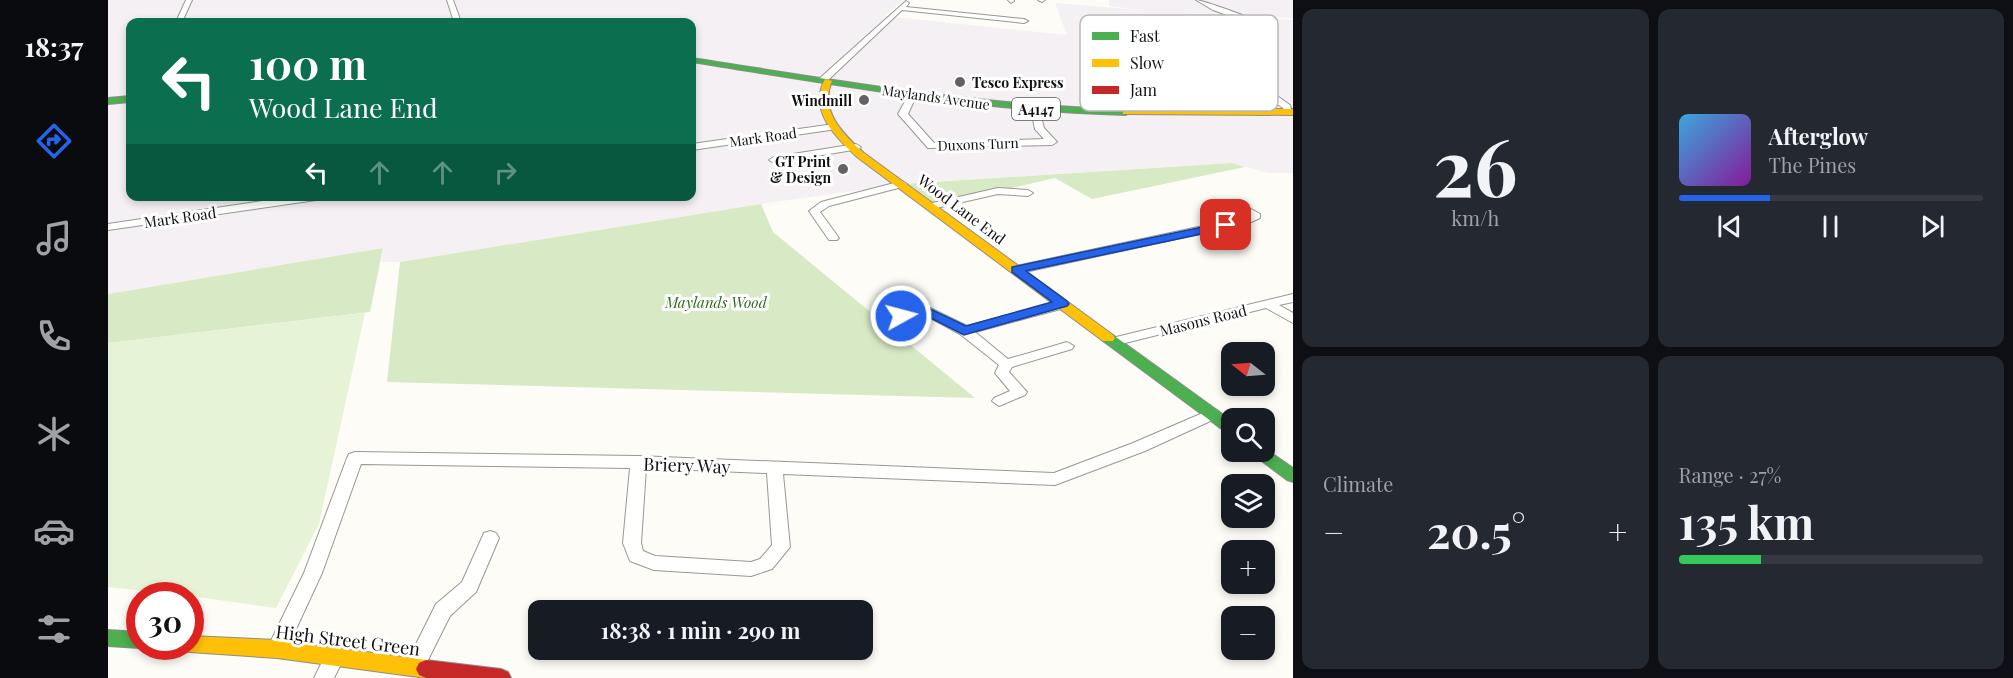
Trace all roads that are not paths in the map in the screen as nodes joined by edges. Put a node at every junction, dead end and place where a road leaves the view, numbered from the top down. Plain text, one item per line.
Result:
1 (189, 0) edge
2 (450, 0) edge
3 (910, 0) edge
4 (1198, 0) edge
5 (900, 8) junction
6 (1233, 15) edge
7 (180, 18) edge
8 (457, 18) edge
9 (1024, 21) dead end
10 (696, 61) edge
11 (825, 80) junction
12 (913, 94) junction
13 (126, 99) edge
14 (108, 101) edge
15 (1035, 109) junction
16 (1080, 111) edge
17 (1080, 111) edge
18 (1189, 111) edge
19 (1232, 111) edge
20 (1256, 111) edge
21 (1183, 112) junction
22 (1240, 112) junction
23 (834, 127) junction
24 (696, 146) edge
25 (856, 147) junction
26 (774, 160) dead end
27 (902, 184) junction
28 (1028, 193) dead end
29 (287, 201) edge
30 (932, 206) junction
31 (1244, 208) dead end
32 (108, 227) edge
33 (833, 238) dead end
34 (1016, 270) junction
35 (1293, 298) edge
36 (1062, 304) junction
37 (1268, 304) junction
38 (901, 316) dead end
39 (1293, 320) edge
40 (964, 331) junction
41 (1113, 342) junction
42 (1067, 346) dead end
43 (1006, 364) junction
44 (999, 401) dead end
45 (1212, 414) junction
46 (1221, 421) edge
47 (638, 462) junction
48 (1274, 462) edge
49 (775, 469) junction
50 (1293, 476) edge
51 (490, 538) dead end
52 (108, 638) edge
53 (126, 639) edge
54 (204, 645) edge
55 (278, 649) junction
56 (334, 658) junction
57 (415, 666) junction
58 (324, 678) edge
59 (501, 678) edge

1 - 7 street
2 - 8 street
3 - 5 street
4 - 6 street
5 - 9 street
5 - 11 street
10 - 11 street, Maylands Avenue / A4147
11 - 12 street, Maylands Avenue / A4147
11 - 23 street, Wood Lane End
12 - 15 street, Maylands Avenue / A4147
12 - 15 street, Duxons Turn
13 - 14 street
15 - 17 street, Maylands Avenue / A4147
16 - 21 street, Maylands Avenue / A4147
18 - 21 street, Maylands Avenue / A4147
19 - 22 street
20 - 22 street, Maylands Avenue / A4147
21 - 22 street, Maylands Avenue / A4147
23 - 24 street, Mark Road
23 - 25 street, Wood Lane End
25 - 26 street
25 - 27 street, Wood Lane End
27 - 30 street, Wood Lane End
27 - 33 street
28 - 30 street
29 - 32 street, Mark Road
30 - 34 street, Wood Lane End
31 - 34 street
34 - 36 street, Wood Lane End
35 - 37 street, Masons Road
36 - 40 street
36 - 41 street, Wood Lane End
37 - 39 street
37 - 41 street, Masons Road
38 - 40 street
40 - 43 street
41 - 45 street, Wood Lane End
42 - 43 street
43 - 44 street
45 - 46 street, Wood Lane End
45 - 49 street, Briery Way
47 - 49 street, Briery Way
47 - 49 street
47 - 55 street, Briery Way
48 - 50 street
51 - 57 street
52 - 53 street
54 - 55 street, High Street Green
55 - 56 street, High Street Green
56 - 57 street, High Street Green
56 - 58 street
57 - 59 street, High Street Green

